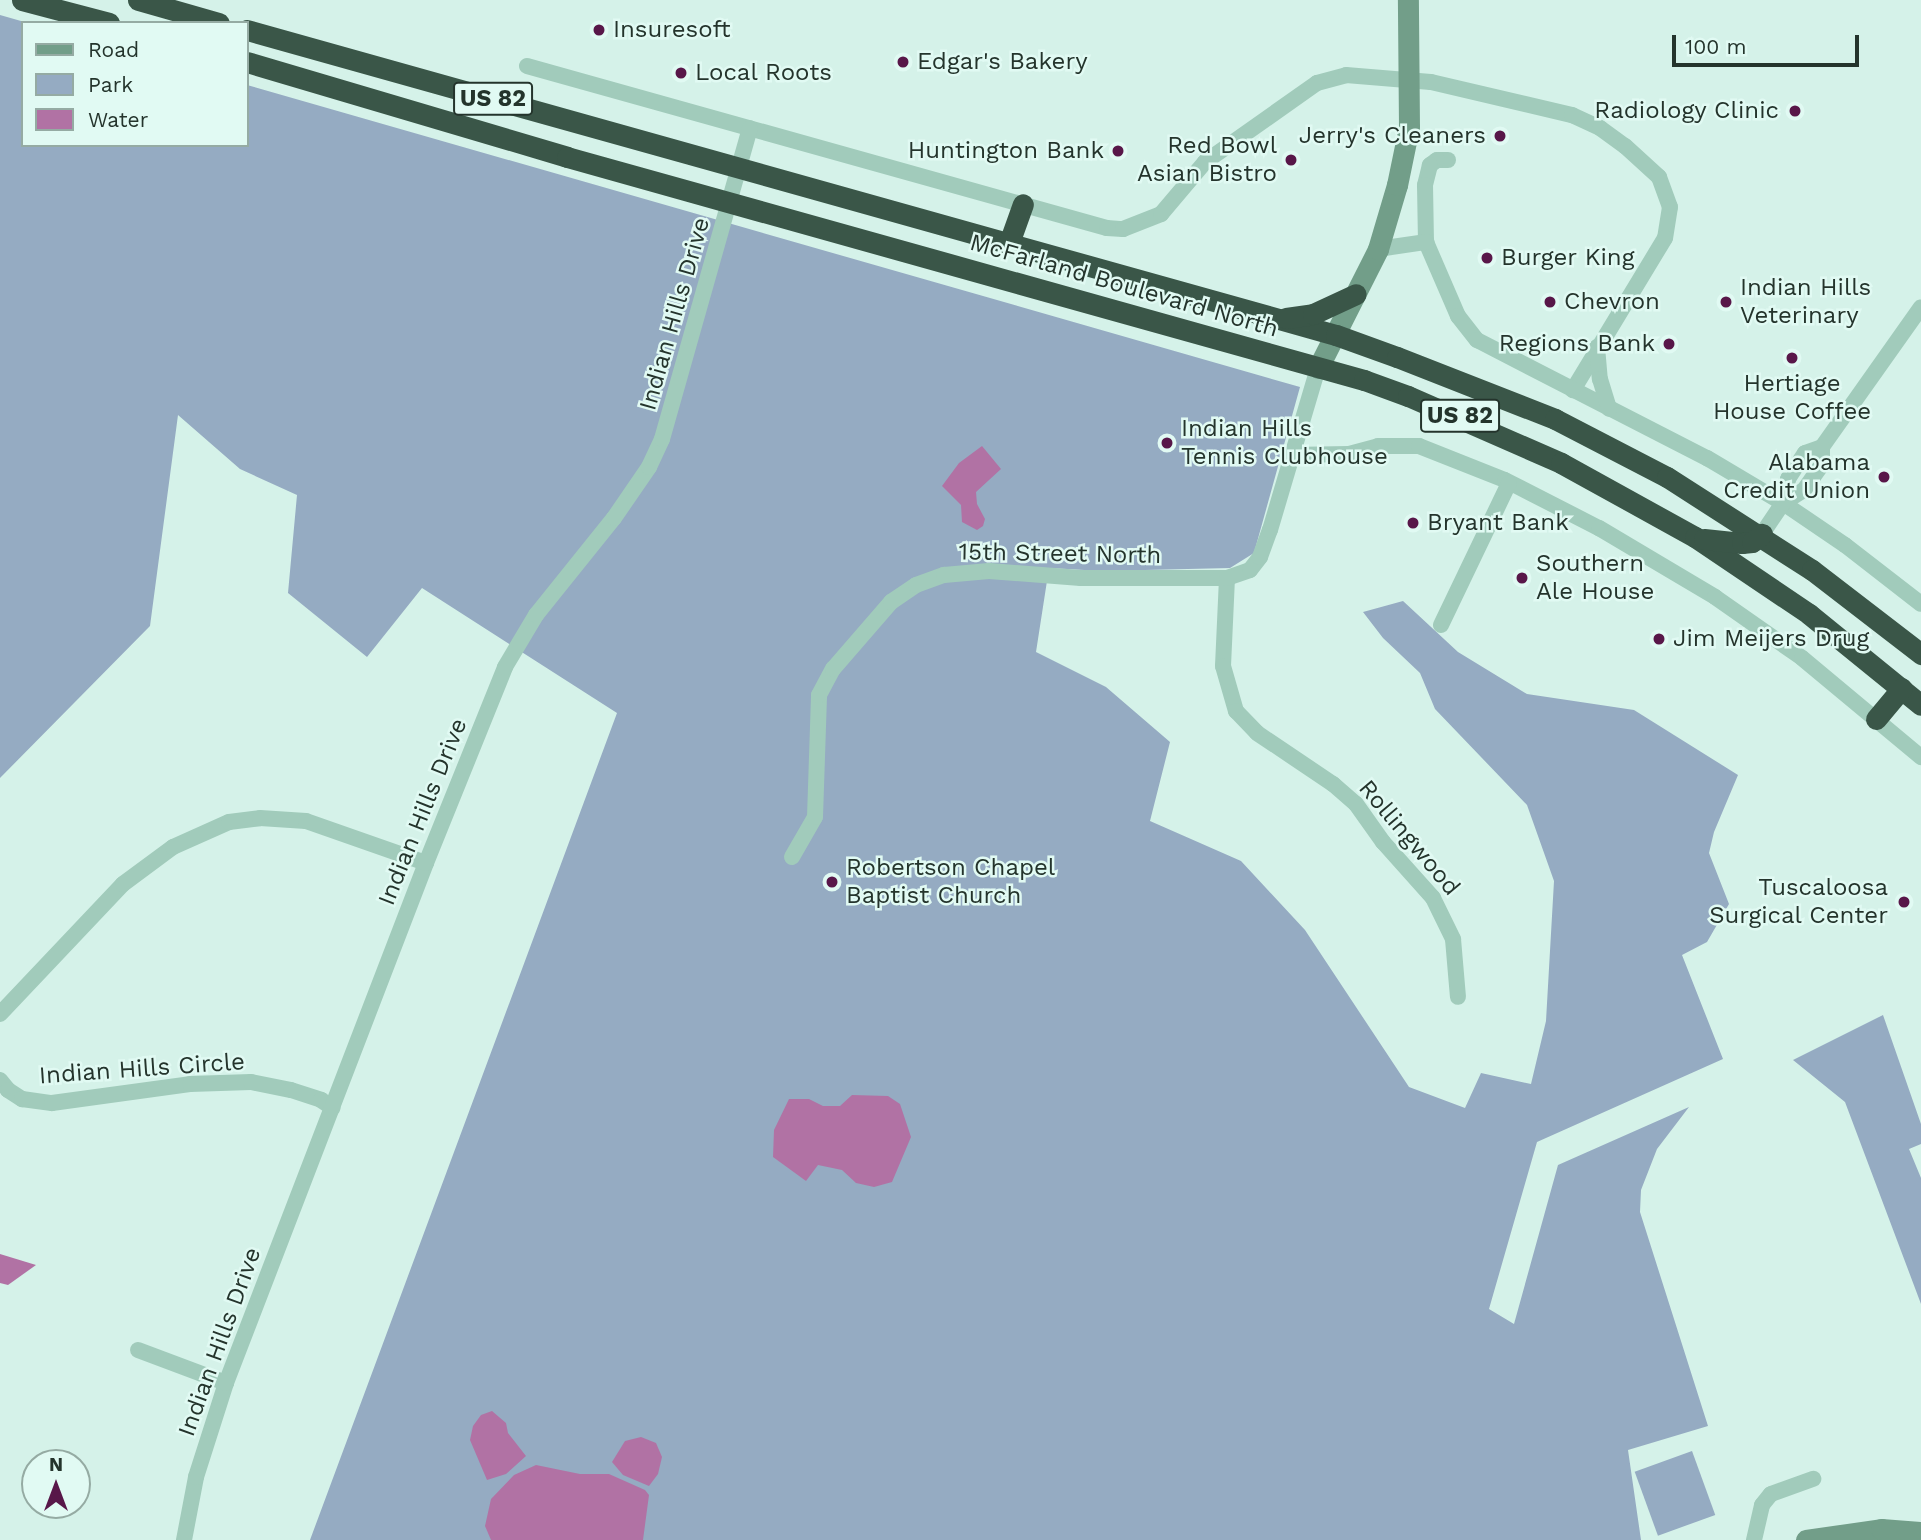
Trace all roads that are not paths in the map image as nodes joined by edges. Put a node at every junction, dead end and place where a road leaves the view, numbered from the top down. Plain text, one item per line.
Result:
1 (22, 0) edge
2 (138, 0) edge
3 (1408, 0) edge
4 (101, 21) edge
5 (212, 21) edge
6 (248, 30) edge
7 (248, 62) edge
8 (527, 66) dead end
9 (1409, 79) junction
10 (750, 128) junction
11 (1448, 160) dead end
12 (739, 167) junction
13 (730, 202) junction
14 (1023, 204) junction
15 (1426, 242) junction
16 (1009, 243) junction
17 (1378, 250) junction
18 (1356, 294) junction
19 (1921, 307) edge
20 (1277, 319) junction
21 (1336, 335) junction
22 (1597, 346) junction
23 (1318, 368) junction
24 (1573, 390) junction
25 (1609, 409) junction
26 (1291, 455) junction
27 (1510, 482) junction
28 (1783, 503) junction
29 (1762, 534) junction
30 (1695, 537) junction
31 (1227, 579) junction
32 (1921, 604) edge
33 (1441, 625) dead end
34 (1921, 654) edge
35 (1902, 688) junction
36 (1921, 705) edge
37 (1875, 719) junction
38 (1921, 758) edge
39 (792, 857) dead end
40 (426, 863) junction
41 (1458, 998) dead end
42 (0, 1014) edge
43 (0, 1080) edge
44 (333, 1108) junction
45 (138, 1350) dead end
46 (226, 1383) junction
47 (1813, 1479) dead end
48 (1921, 1532) edge
49 (184, 1540) edge
50 (1754, 1540) edge
51 (1806, 1540) edge

1 - 4 highway
2 - 5 highway
3 - 9 street
6 - 12 highway, McFarland Boulevard North / US 82
7 - 13 highway, McFarland Boulevard North / US 82
8 - 10 street
9 - 14 street
9 - 17 street
9 - 22 street
10 - 12 street, Indian Hills Drive
10 - 14 street
11 - 15 street
12 - 13 street, Indian Hills Drive
12 - 16 highway, McFarland Boulevard North / US 82
13 - 23 highway, McFarland Boulevard North / US 82
13 - 40 street, Indian Hills Drive
14 - 16 highway
15 - 17 street
15 - 24 street
16 - 20 highway, McFarland Boulevard North / US 82
17 - 18 street
18 - 20 highway
18 - 21 street
19 - 28 street
20 - 21 highway, McFarland Boulevard North / US 82
21 - 23 street
21 - 29 highway, McFarland Boulevard North / US 82
22 - 24 street
22 - 25 street
23 - 26 street
23 - 30 highway, McFarland Boulevard North / US 82
24 - 25 street
25 - 28 street
26 - 27 street
26 - 31 street
27 - 33 street
27 - 37 street
28 - 29 street
28 - 32 street
29 - 30 highway
29 - 34 highway, McFarland Boulevard North / US 82
30 - 35 highway, McFarland Boulevard North / US 82
31 - 39 street, 15th Street North
31 - 41 street, Rollingwood
35 - 36 highway, McFarland Boulevard North / US 82
35 - 37 highway
37 - 38 street
40 - 42 street
40 - 44 street, Indian Hills Drive
43 - 44 street, Indian Hills Circle
44 - 46 street, Indian Hills Drive
45 - 46 street
46 - 49 street, Indian Hills Drive
47 - 50 street
48 - 51 street

